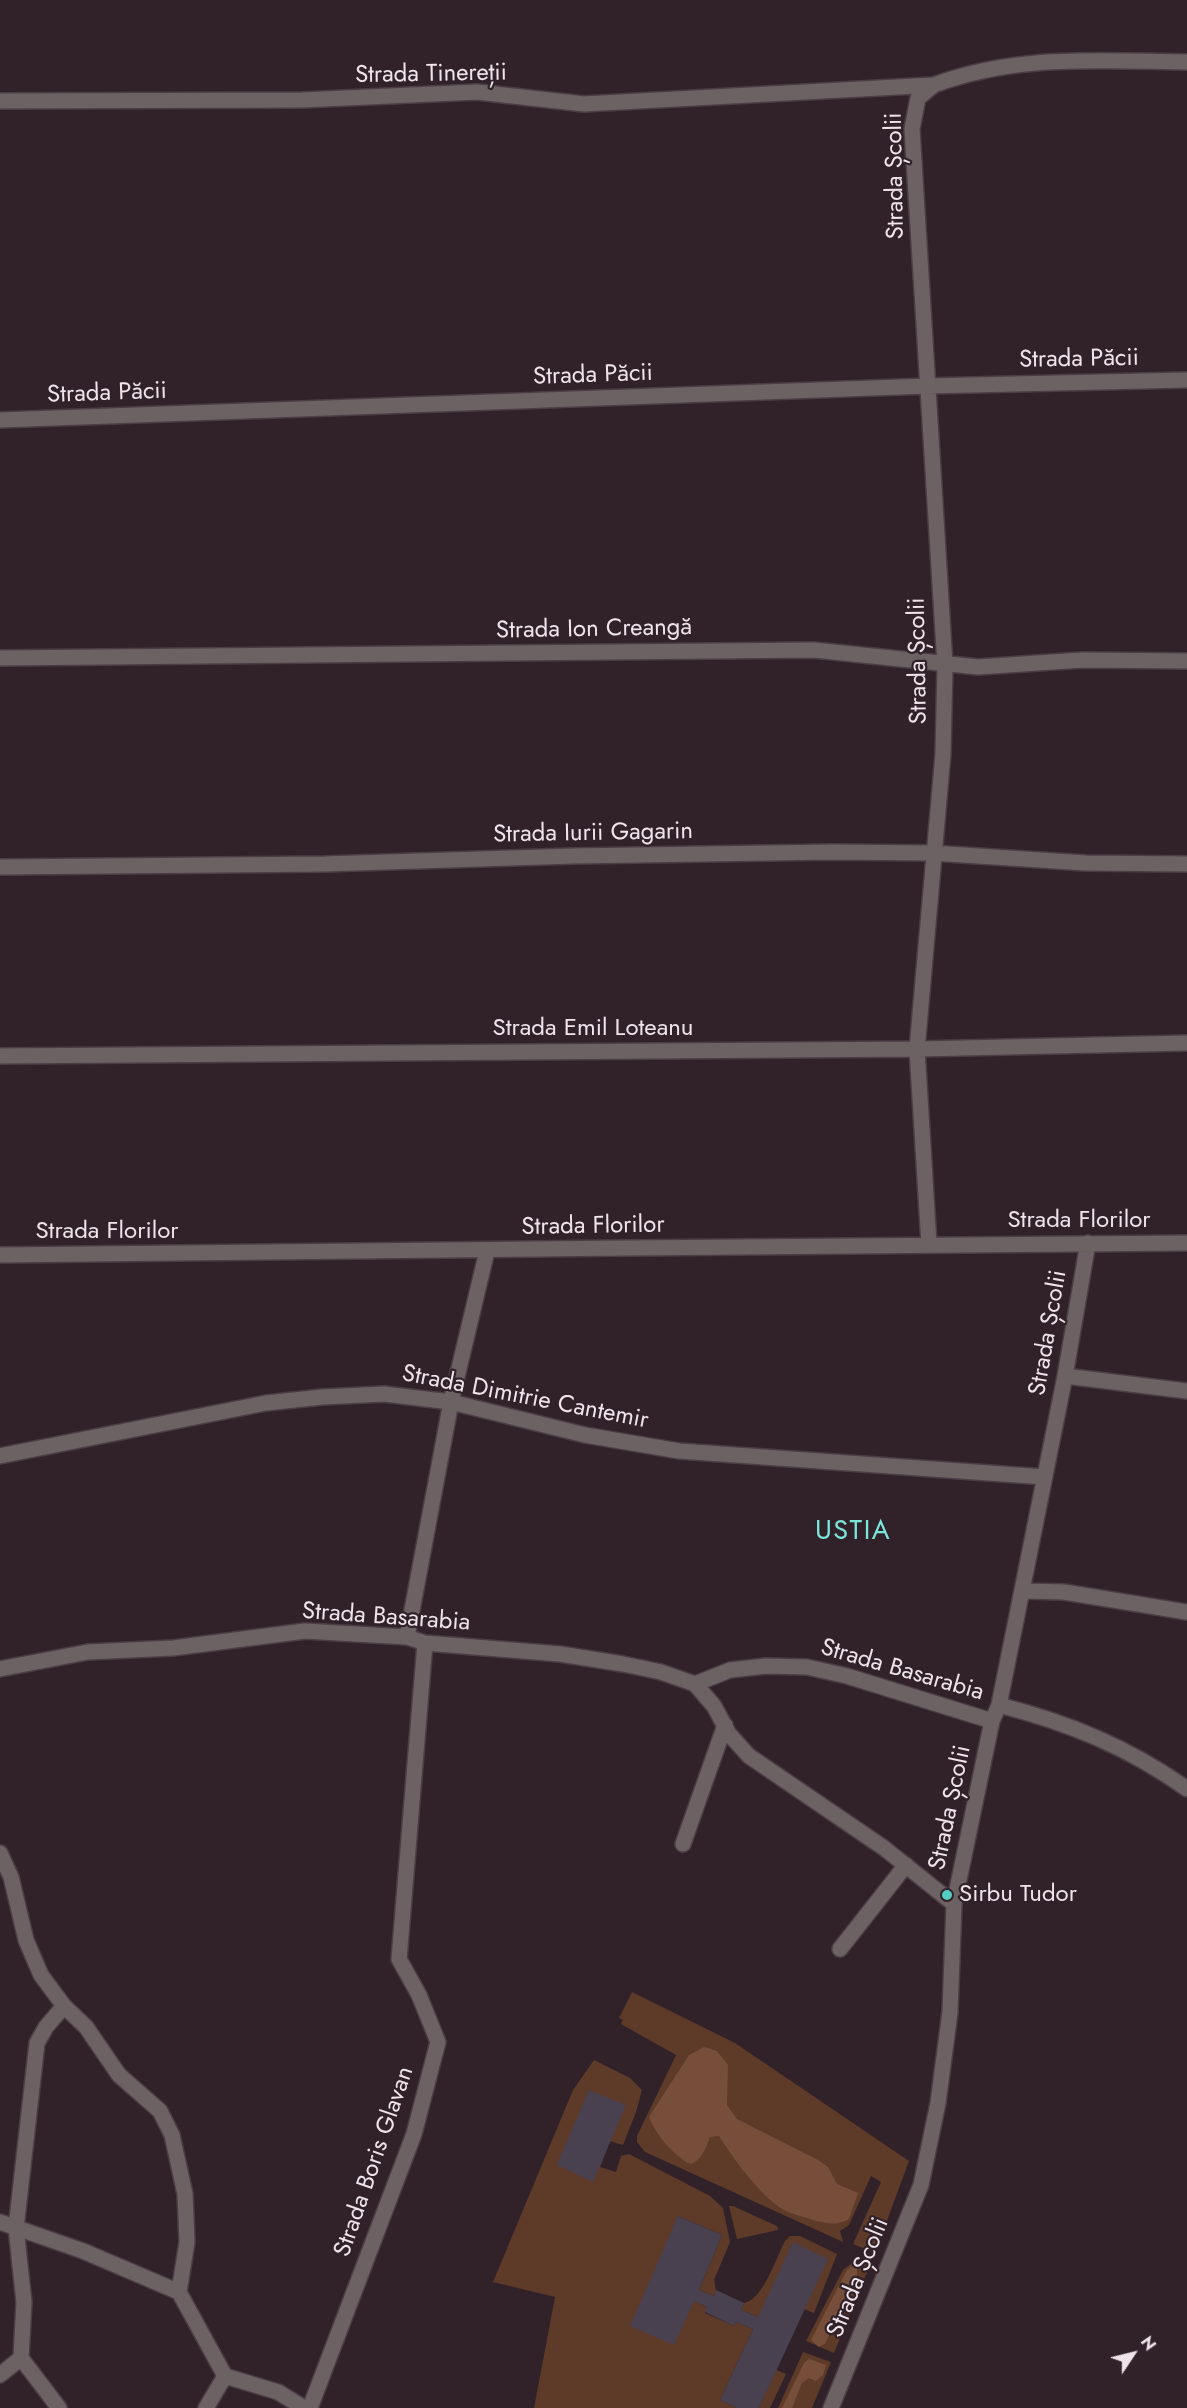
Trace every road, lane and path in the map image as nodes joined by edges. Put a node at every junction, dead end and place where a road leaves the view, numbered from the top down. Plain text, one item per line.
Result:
1 (1187, 62) edge
2 (934, 85) junction
3 (0, 101) edge
4 (1187, 380) edge
5 (927, 386) junction
6 (0, 420) edge
7 (0, 658) edge
8 (1187, 661) edge
9 (945, 665) junction
10 (932, 854) junction
11 (1187, 864) edge
12 (0, 867) edge
13 (1187, 1043) edge
14 (917, 1049) junction
15 (0, 1056) edge
16 (1088, 1243) junction
17 (1187, 1243) edge
18 (929, 1244) junction
19 (487, 1251) junction
20 (0, 1255) edge
21 (1065, 1376) junction
22 (1187, 1391) edge
23 (451, 1402) junction
24 (0, 1456) edge
25 (1045, 1478) junction
26 (1022, 1591) junction
27 (1187, 1612) edge
28 (407, 1637) junction
29 (425, 1643) junction
30 (0, 1669) edge
31 (695, 1684) junction
32 (999, 1705) junction
33 (992, 1720) junction
34 (725, 1725) junction
35 (1187, 1789) edge
36 (683, 1844) dead end
37 (0, 1853) edge
38 (906, 1865) junction
39 (954, 1904) junction
40 (840, 1949) dead end
41 (64, 2007) junction
42 (0, 2222) edge
43 (16, 2228) junction
44 (179, 2292) junction
45 (21, 2358) junction
46 (0, 2375) edge
47 (225, 2376) junction
48 (59, 2408) edge
49 (206, 2408) edge
50 (304, 2408) edge
51 (310, 2408) edge
52 (831, 2408) edge

1 - 2 street
2 - 3 street, Strada Tinereții
2 - 5 street, Strada Școlii
4 - 5 street, Strada Păcii
5 - 6 street, Strada Păcii
5 - 9 street, Strada Școlii
7 - 9 street, Strada Ion Creangă
8 - 9 street, Strada Ion Creangă
9 - 10 street, Strada Școlii
10 - 11 street, Strada Iurii Gagarin
10 - 12 street, Strada Iurii Gagarin
10 - 14 street, Strada Școlii
13 - 14 street, Strada Emil Loteanu
14 - 15 street, Strada Emil Loteanu
14 - 18 street, Strada Școlii
16 - 17 street, Strada Florilor
16 - 18 street, Strada Florilor
16 - 21 street, Strada Școlii
18 - 19 street, Strada Florilor
19 - 20 street, Strada Florilor
19 - 23 street
21 - 22 street
21 - 25 street, Strada Școlii
23 - 24 street, Strada Dimitrie Cantemir
23 - 25 street, Strada Dimitrie Cantemir
23 - 28 street
25 - 26 street, Strada Școlii
26 - 27 street
26 - 32 street, Strada Școlii
28 - 29 street, Strada Basarabia
28 - 30 street, Strada Basarabia
29 - 31 street, Strada Basarabia
29 - 51 street, Strada Boris Glavan
31 - 33 street, Strada Basarabia
31 - 34 street, Strada Basarabia
32 - 33 street, Strada Școlii
32 - 35 street, Strada Basarabia
33 - 39 street, Strada Școlii
34 - 36 street
34 - 38 street, Strada Basarabia
37 - 41 street
38 - 39 street, Strada Basarabia
38 - 40 street
39 - 52 street, Strada Școlii
41 - 43 street
41 - 44 street
42 - 43 street
43 - 44 street
43 - 45 street
44 - 47 street
45 - 46 street
45 - 48 street
47 - 49 street
47 - 50 street

